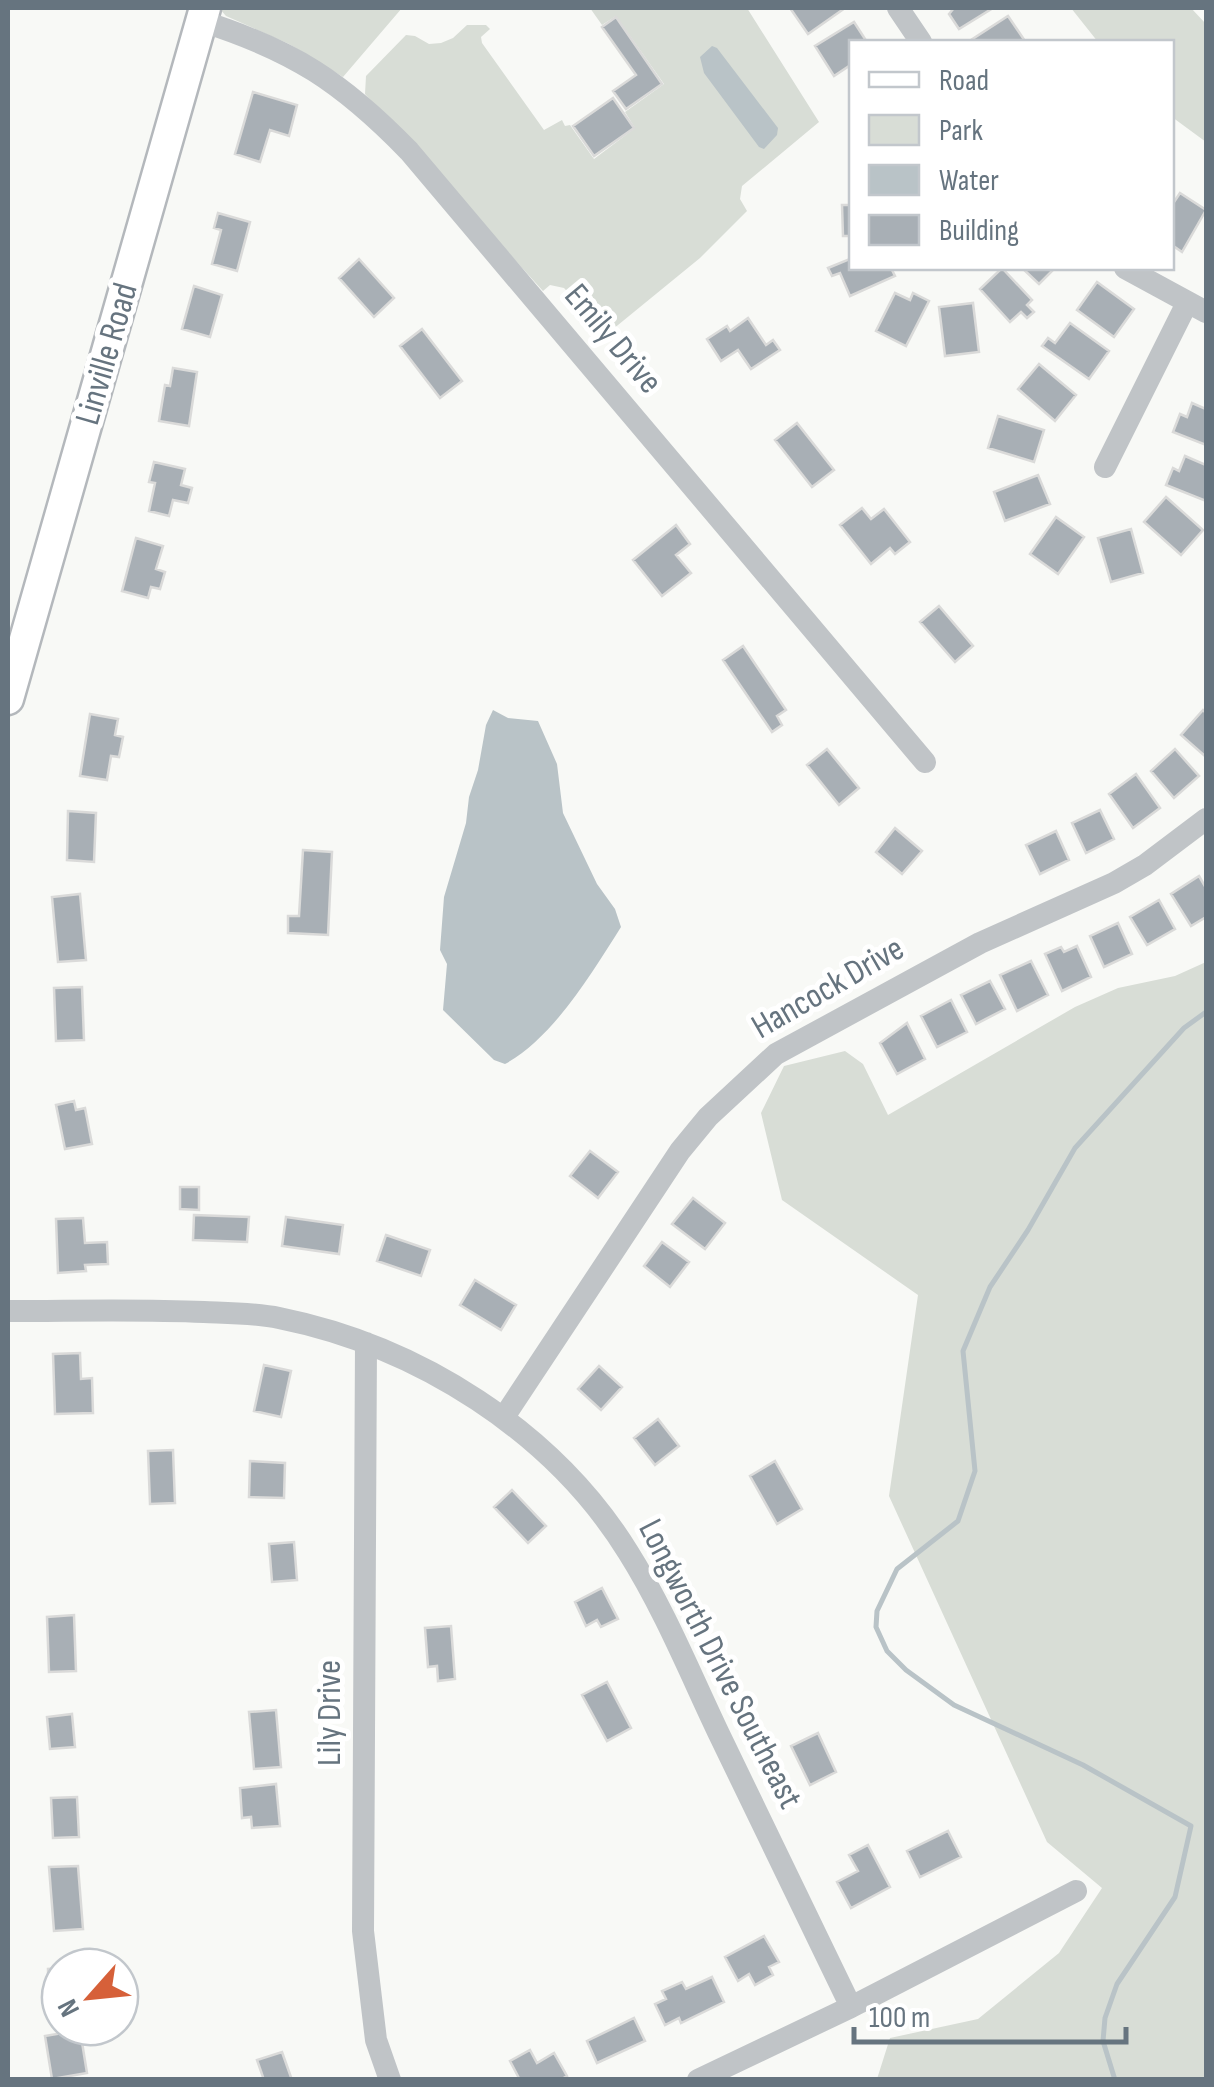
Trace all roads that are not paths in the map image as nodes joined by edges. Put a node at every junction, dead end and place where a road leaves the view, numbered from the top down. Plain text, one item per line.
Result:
1 (898, 8) edge
2 (203, 14) edge
3 (920, 40) edge
4 (1128, 270) edge
5 (1197, 308) edge
6 (1105, 467) dead end
7 (8, 699) edge
8 (925, 762) dead end
9 (1206, 819) edge
10 (8, 1311) edge
11 (366, 1343) junction
12 (504, 1417) junction
13 (1076, 1891) dead end
14 (850, 2007) junction
15 (390, 2080) edge
16 (698, 2080) edge

1 - 3 street
2 - 7 main road, Linville Road
2 - 8 street, Emily Drive
4 - 5 street
5 - 6 street
9 - 12 street, Hancock Drive
10 - 11 street, Longworth Drive Southeast
11 - 12 street, Longworth Drive Southeast
11 - 15 street, Lily Drive
12 - 14 street, Longworth Drive Southeast
13 - 14 street
14 - 16 street

